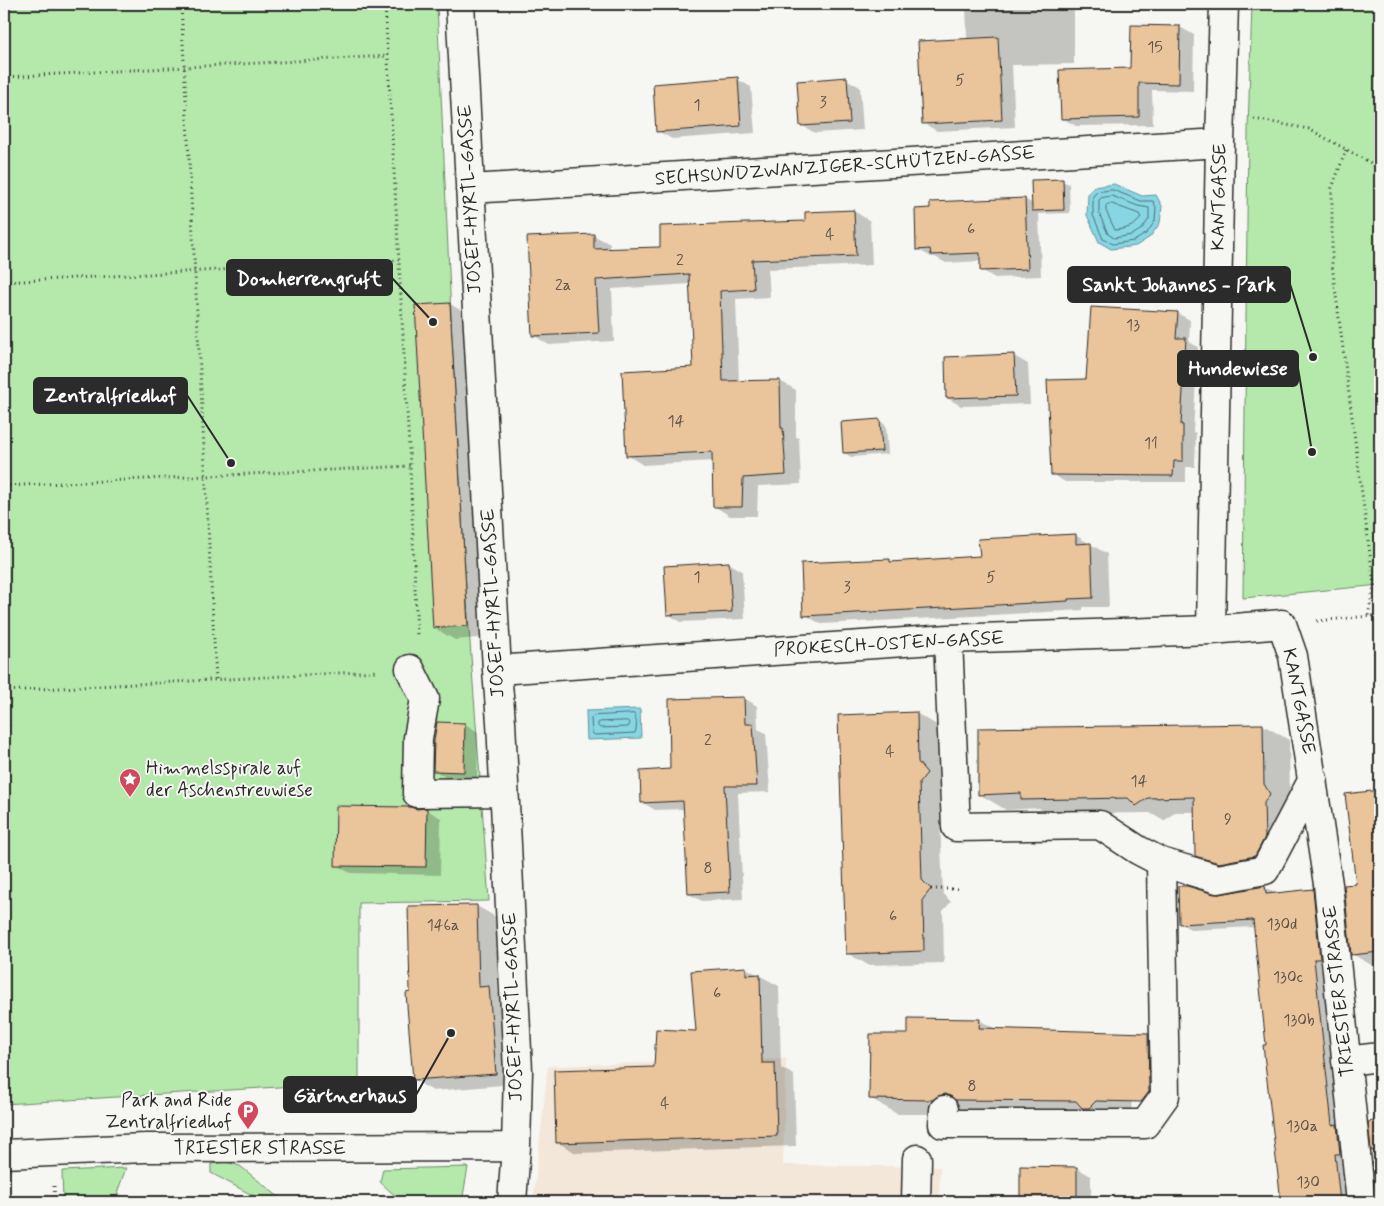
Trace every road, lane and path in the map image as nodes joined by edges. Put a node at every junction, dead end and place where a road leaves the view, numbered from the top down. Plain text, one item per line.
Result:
1 (181, 4) edge
2 (385, 4) edge
3 (460, 4) edge
4 (1224, 4) edge
5 (388, 56) junction
6 (184, 68) junction
7 (4, 77) edge
8 (1220, 130) junction
9 (1346, 150) junction
10 (1380, 168) edge
11 (470, 189) junction
12 (399, 260) junction
13 (195, 271) junction
14 (4, 282) edge
15 (410, 466) junction
16 (206, 477) junction
17 (4, 486) edge
18 (4, 610) edge
19 (1380, 614) edge
20 (1368, 616) junction
21 (1282, 624) junction
22 (1211, 630) junction
23 (948, 639) junction
24 (410, 670) junction
25 (496, 670) junction
26 (216, 679) junction
27 (5, 690) edge
28 (1313, 779) junction
29 (504, 792) junction
30 (4, 802) edge
31 (1161, 862) junction
32 (931, 889) dead end
33 (957, 889) dead end
34 (1380, 1057) edge
35 (1346, 1061) junction
36 (944, 1110) dead end
37 (516, 1147) junction
38 (4, 1154) edge
39 (917, 1158) dead end
40 (1367, 1188) edge
41 (512, 1202) edge
42 (916, 1202) edge

1 - 6 path
2 - 5 path
3 - 11 street, JOSEF-HYRTL-GASSE
4 - 8 street, KANTGASSE
5 - 6 path
5 - 12 path
6 - 7 path
6 - 13 path
8 - 9 path
8 - 11 street, SECHSUNDZWANZIGER-SCHÜTZEN-GASSE
8 - 22 street, KANTGASSE
9 - 10 path
9 - 20 path
11 - 25 street, JOSEF-HYRTL-GASSE
12 - 13 path
12 - 15 path
13 - 14 path
13 - 16 path
15 - 16 path
15 - 24 path
16 - 17 path
16 - 26 path
18 - 27 path
19 - 20 path
20 - 21 path
21 - 22 street, PROKESCH-OSTEN-GASSE
21 - 28 street, KANTGASSE
22 - 23 street, PROKESCH-OSTEN-GASSE
23 - 25 street, PROKESCH-OSTEN-GASSE
23 - 31 street
24 - 26 path
24 - 29 street
25 - 29 street, JOSEF-HYRTL-GASSE
26 - 27 path
27 - 30 path
28 - 31 street
28 - 35 street, TRIESTER STRASSE
29 - 37 street, JOSEF-HYRTL-GASSE
31 - 36 street
32 - 33 path
34 - 35 street
35 - 40 street, TRIESTER STRASSE
37 - 38 street, TRIESTER STRASSE
37 - 41 street, JOSEF-HYRTL-GASSE
39 - 42 street

